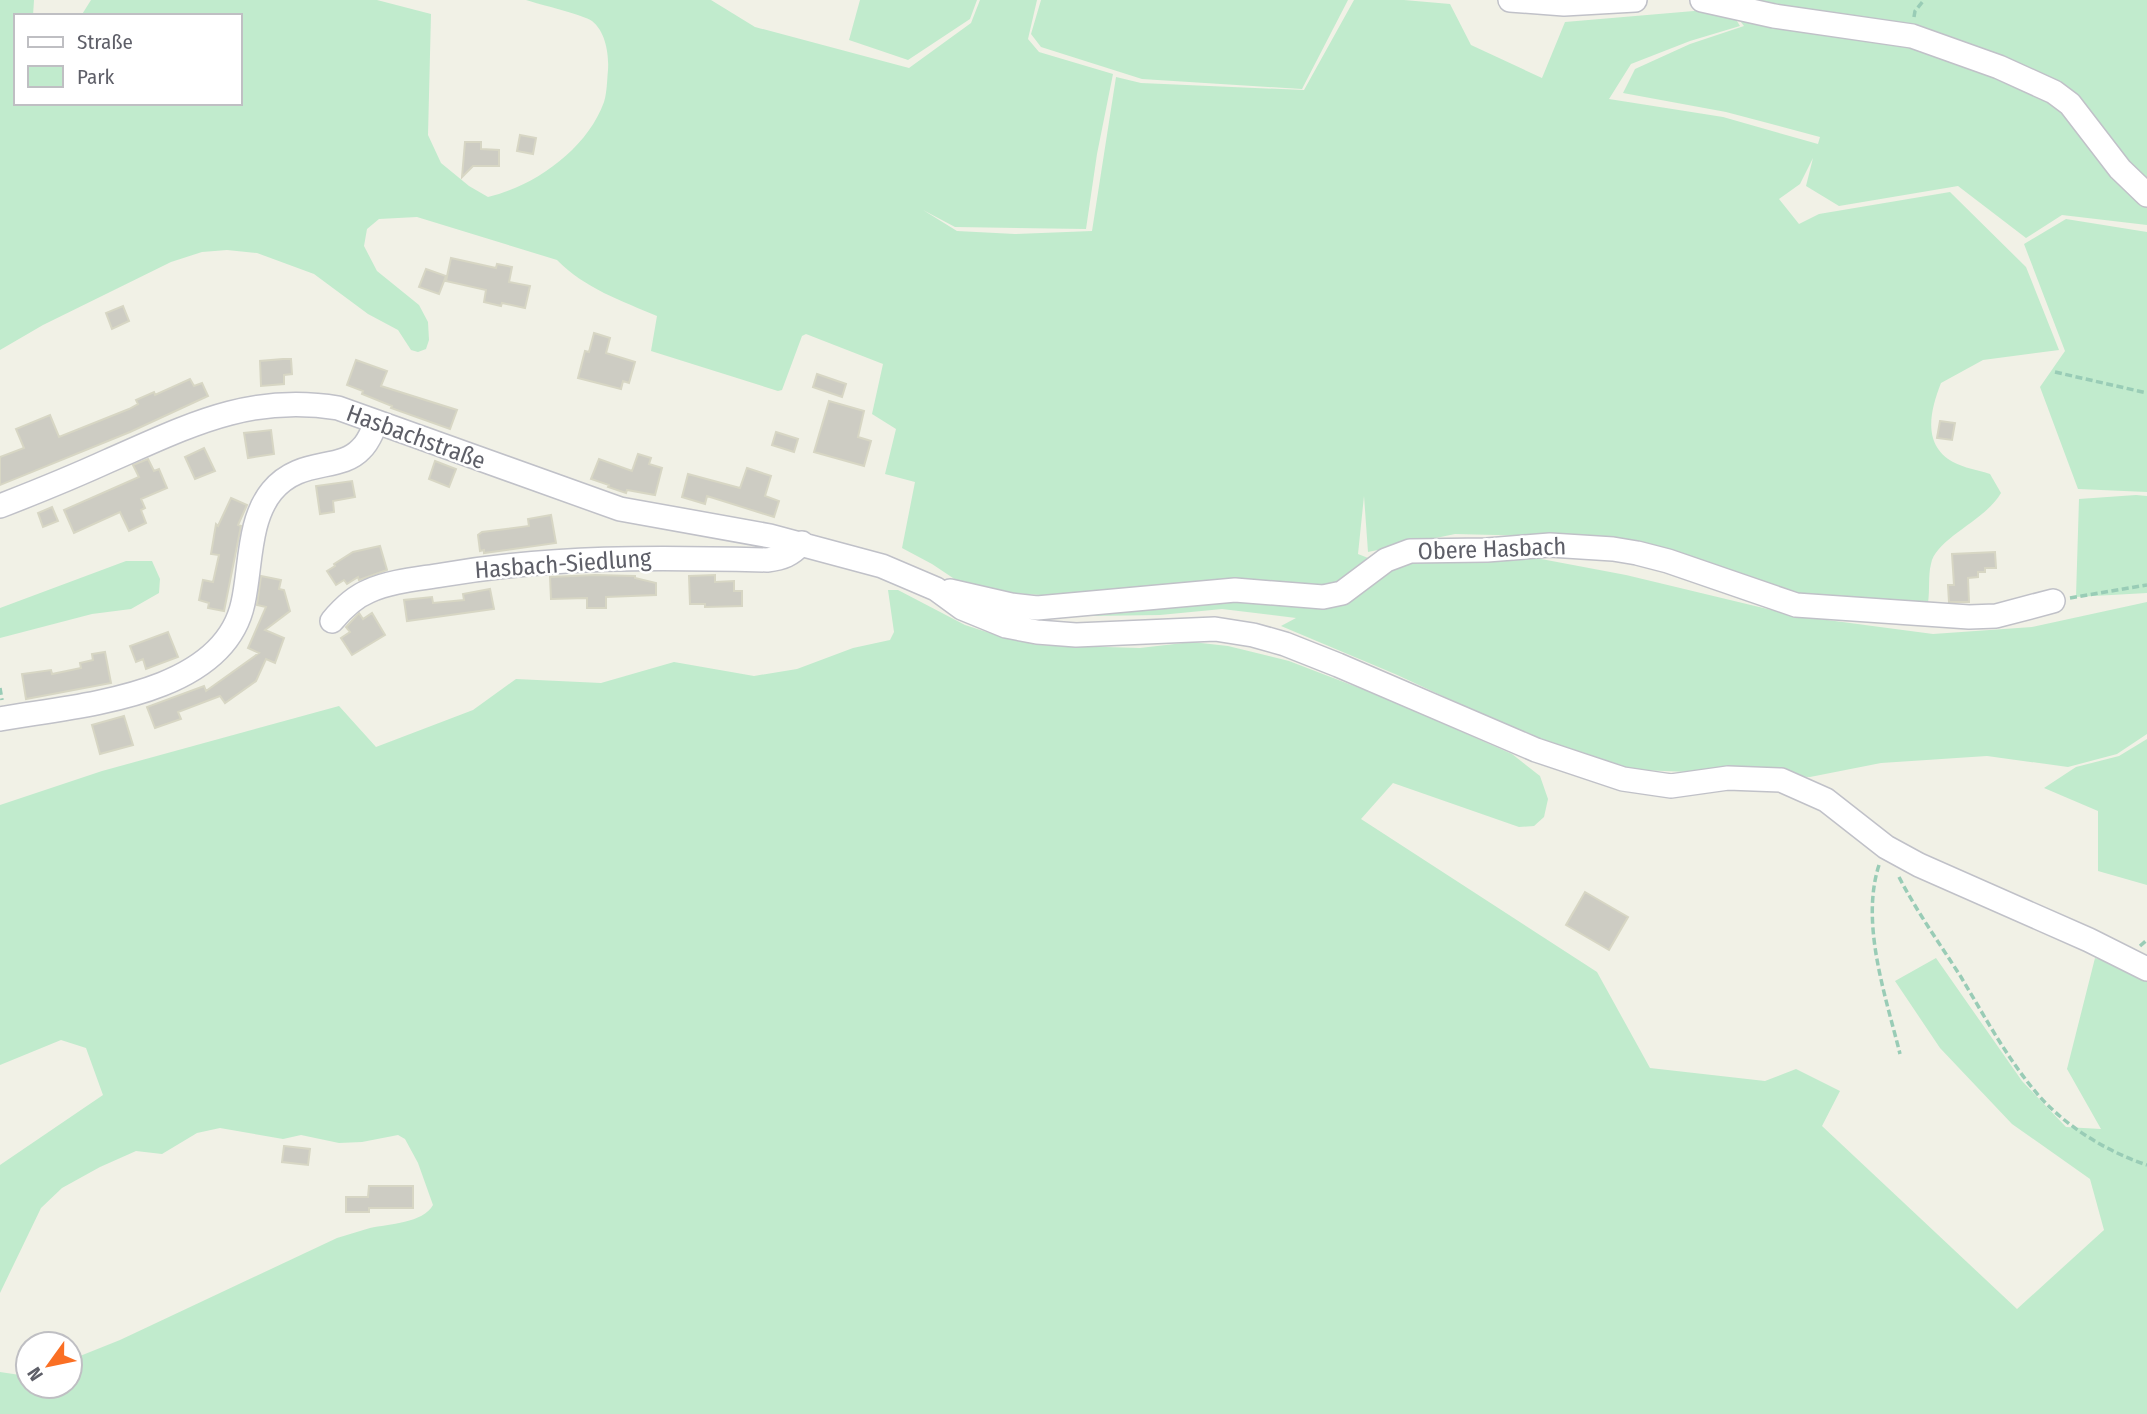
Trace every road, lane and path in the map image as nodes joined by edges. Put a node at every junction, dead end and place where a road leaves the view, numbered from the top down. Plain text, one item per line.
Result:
1 (1510, 0) edge
2 (1635, 0) edge
3 (1702, 0) edge
4 (2147, 195) edge
5 (2055, 372) dead end
6 (2147, 393) edge
7 (377, 422) junction
8 (0, 506) edge
9 (802, 543) junction
10 (2147, 585) edge
11 (936, 589) junction
12 (2053, 601) joint
13 (332, 621) dead end
14 (0, 719) edge
15 (1886, 847) junction
16 (2147, 969) edge
17 (1900, 1054) dead end
18 (2147, 1165) edge

1 - 2 street
3 - 4 street
5 - 6 path
7 - 8 street, Hasbachstraße
7 - 9 street, Hasbachstraße
7 - 14 street
9 - 11 street, Hasbachstraße
9 - 13 street, Hasbach-Siedlung
10 - 12 path
11 - 12 street, Obere Hasbach
11 - 15 street
15 - 16 street
15 - 17 path
15 - 18 path

